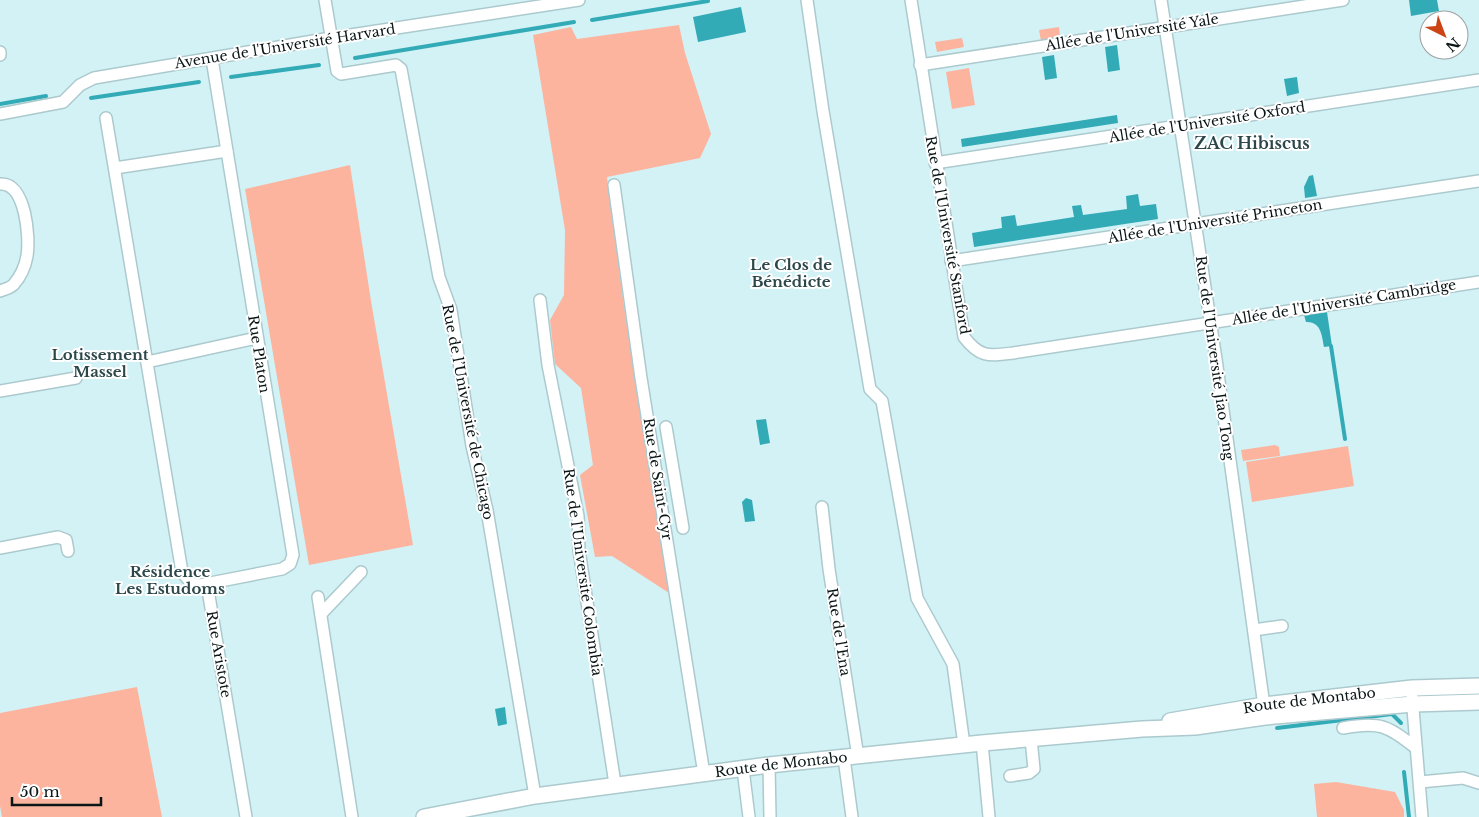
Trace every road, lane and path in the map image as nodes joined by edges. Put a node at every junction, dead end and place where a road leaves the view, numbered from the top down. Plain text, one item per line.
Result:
1 (325, 0) edge
2 (579, 0) edge
3 (806, 0) edge
4 (911, 0) edge
5 (1161, 0) edge
6 (1343, 0) edge
7 (1165, 27) junction
8 (330, 38) junction
9 (212, 59) junction
10 (920, 64) junction
11 (1479, 80) edge
12 (0, 114) edge
13 (106, 118) dead end
14 (1180, 126) junction
15 (227, 151) junction
16 (935, 163) junction
17 (115, 168) junction
18 (1479, 181) edge
19 (0, 184) edge
20 (614, 185) dead end
21 (1196, 223) junction
22 (951, 261) junction
23 (1479, 282) edge
24 (0, 291) edge
25 (540, 300) dead end
26 (1210, 322) junction
27 (256, 338) junction
28 (147, 362) junction
29 (76, 378) dead end
30 (0, 391) edge
31 (666, 427) dead end
32 (680, 506) junction
33 (822, 507) dead end
34 (663, 509) junction
35 (683, 528) dead end
36 (0, 548) edge
37 (68, 551) dead end
38 (362, 572) dead end
39 (207, 584) junction
40 (318, 597) dead end
41 (321, 614) junction
42 (1282, 626) dead end
43 (1254, 630) junction
44 (1479, 686) edge
45 (1412, 688) junction
46 (1479, 702) edge
47 (1413, 704) junction
48 (1265, 711) junction
49 (1343, 728) dead end
50 (1031, 739) junction
51 (982, 743) junction
52 (964, 745) junction
53 (1416, 748) junction
54 (851, 757) junction
55 (769, 765) junction
56 (743, 769) junction
57 (704, 774) junction
58 (1010, 776) dead end
59 (1420, 782) junction
60 (1479, 783) edge
61 (616, 784) junction
62 (535, 796) junction
63 (450, 814) edge
64 (246, 817) edge
65 (352, 817) edge
66 (424, 817) edge
67 (749, 817) edge
68 (770, 817) edge
69 (852, 817) edge
70 (989, 817) edge
71 (1422, 817) edge

1 - 8 street
2 - 8 street, Avenue de l'Université Harvard
3 - 52 street
4 - 10 street, Rue de l'Université Stanford
5 - 7 street, Rue de l'Université Jiao Tong
6 - 7 street, Allée de l'Université Yale
7 - 10 street, Allée de l'Université Yale
7 - 14 street, Rue de l'Université Jiao Tong
8 - 9 street, Avenue de l'Université Harvard
8 - 62 street, Rue de l’Université de Chicago
9 - 12 street, Avenue de l'Université Harvard
9 - 15 street, Rue Platon
10 - 16 street, Rue de l'Université Stanford
11 - 14 street, Allée de l'Université Oxford
13 - 17 street
14 - 16 street, Allée de l'Université Oxford
14 - 21 street, Rue de l'Université Jiao Tong
15 - 17 street
15 - 27 street, Rue Platon
16 - 22 street, Rue de l'Université Stanford
17 - 28 street
18 - 21 street, Allée de l'Université Princeton
19 - 24 street
20 - 34 street, Rue de Saint-Cyr
21 - 22 street, Allée de l'Université Princeton
21 - 26 street, Rue de l'Université Jiao Tong
22 - 26 street, Rue de l'Université Stanford
23 - 26 street, Allée de l'Université Cambridge
25 - 61 street, Rue de l'Université Colombia
26 - 43 street, Rue de l'Université Jiao Tong
27 - 28 street
27 - 39 street, Rue Platon
28 - 39 street
29 - 30 street
31 - 32 street
32 - 34 street
32 - 35 street
33 - 54 street, Rue de l'Ena
34 - 57 street, Rue de Saint-Cyr
36 - 37 street
38 - 41 street
39 - 64 street, Rue Aristote
40 - 41 street
41 - 65 street
42 - 43 street
43 - 48 street, Rue de l'Université Jiao Tong
44 - 45 main road, Route de Montabo
45 - 47 street
45 - 48 main road, Route de Montabo
46 - 47 main road, Route de Montabo
47 - 48 main road, Route de Montabo
47 - 53 street
48 - 50 main road, Route de Montabo
49 - 53 street
50 - 51 main road, Route de Montabo
50 - 58 street
51 - 52 main road, Route de Montabo
51 - 70 street
52 - 54 main road, Route de Montabo
53 - 59 street
54 - 55 main road, Route de Montabo
54 - 69 street, Rue de l'Ena
55 - 56 main road, Route de Montabo
55 - 68 street
56 - 57 main road, Route de Montabo
56 - 67 street
57 - 61 main road, Route de Montabo
59 - 60 street
59 - 71 street
61 - 62 main road, Route de Montabo
62 - 63 main road, Route de Montabo
63 - 66 main road, Route de Montabo

